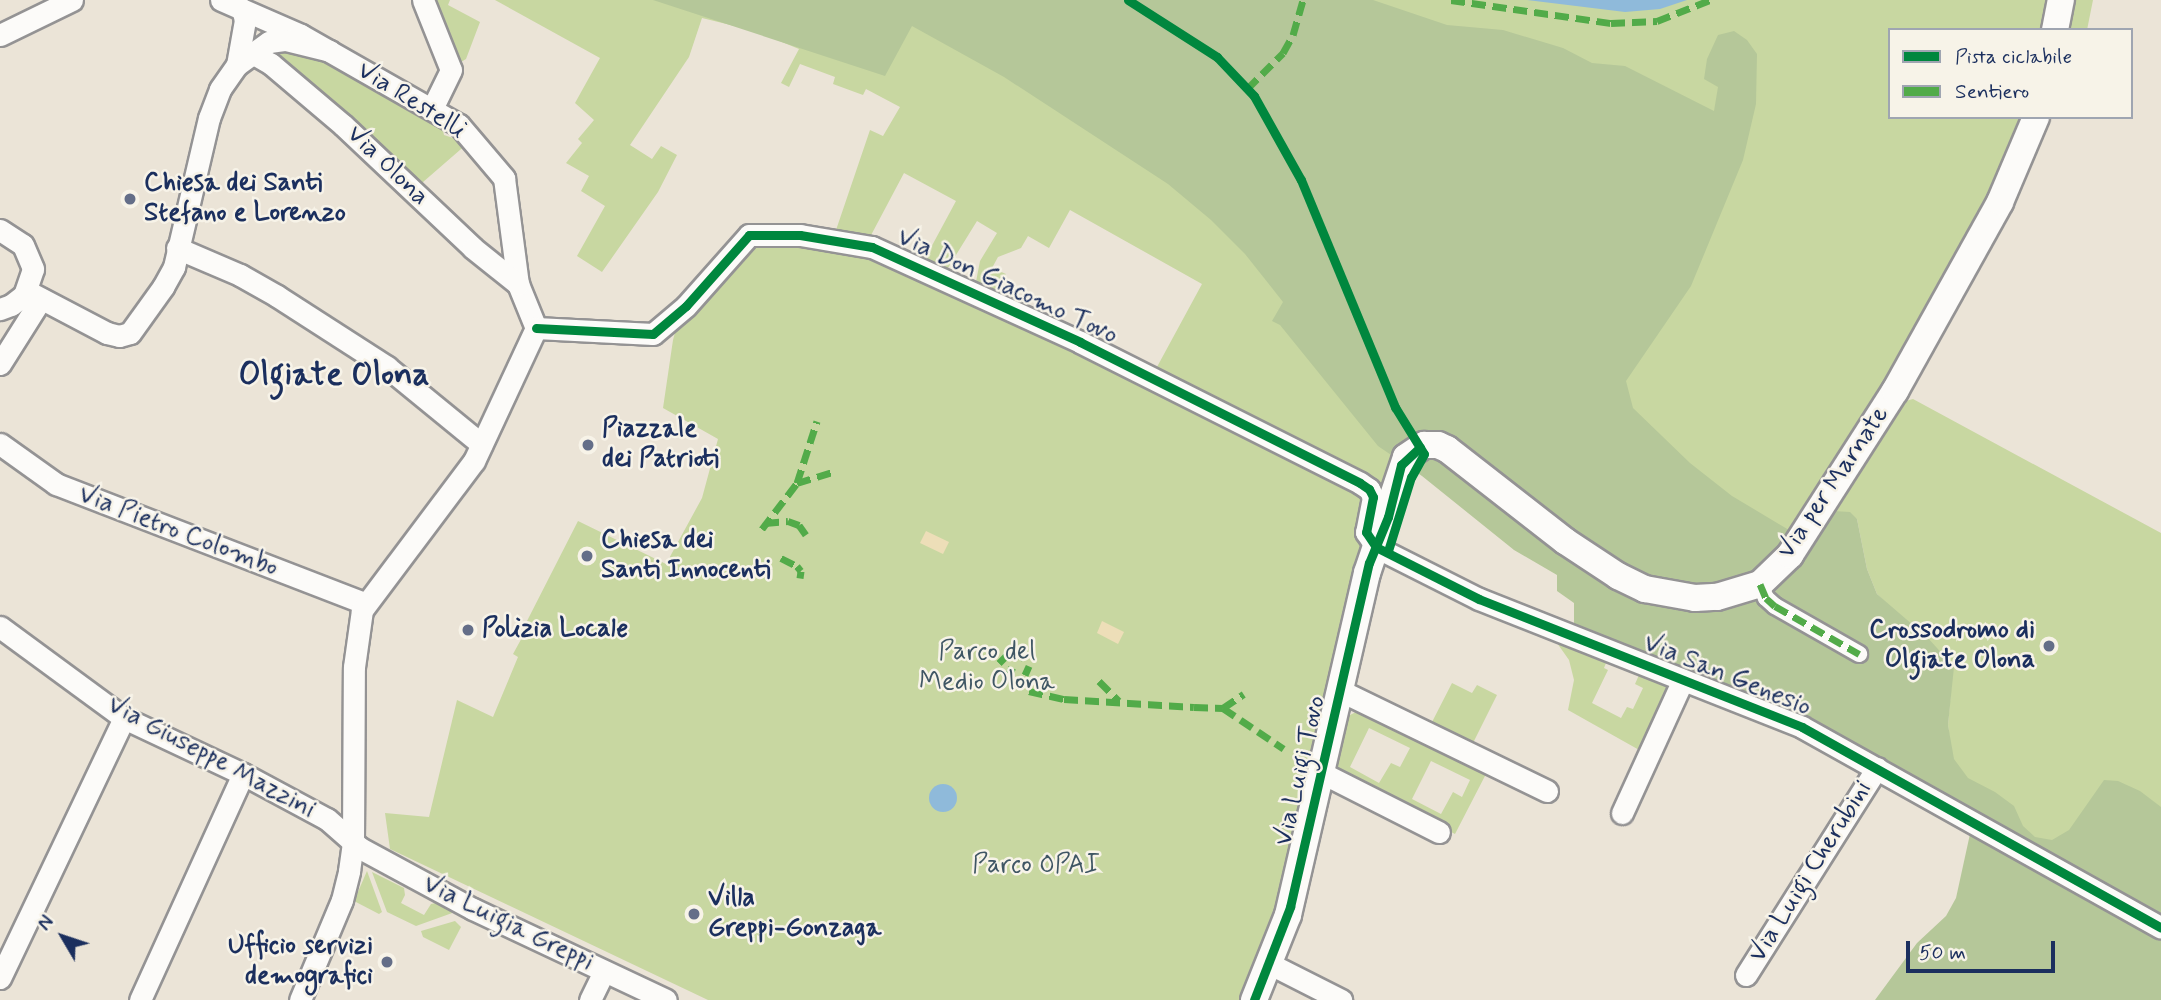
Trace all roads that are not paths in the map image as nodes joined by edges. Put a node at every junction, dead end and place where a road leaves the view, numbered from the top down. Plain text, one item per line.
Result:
1 (72, 0) edge
2 (221, 0) edge
3 (423, 0) edge
4 (2061, 0) edge
5 (242, 9) junction
6 (2055, 28) edge
7 (0, 35) edge
8 (330, 51) junction
9 (244, 59) junction
10 (432, 109) junction
11 (2035, 119) edge
12 (0, 230) edge
13 (177, 248) junction
14 (519, 284) junction
15 (34, 295) junction
16 (0, 309) edge
17 (536, 328) junction
18 (0, 364) edge
19 (0, 444) edge
20 (477, 453) junction
21 (1376, 547) junction
22 (1760, 584) junction
23 (362, 610) junction
24 (0, 627) edge
25 (1859, 654) dead end
26 (1683, 680) junction
27 (1341, 691) junction
28 (124, 718) junction
29 (1877, 768) junction
30 (1322, 773) junction
31 (243, 774) junction
32 (1547, 791) dead end
33 (1622, 813) dead end
34 (1439, 832) dead end
35 (353, 842) junction
36 (2161, 928) edge
37 (1270, 964) junction
38 (604, 971) junction
39 (1746, 975) dead end
40 (0, 978) edge
41 (140, 1000) edge
42 (300, 1000) edge
43 (590, 1000) edge
44 (666, 1000) edge
45 (1254, 1000) edge
46 (1341, 1000) edge

1 - 7 street
2 - 5 street, Via Restelli
3 - 10 street
4 - 6 street
5 - 8 street, Via Restelli
5 - 9 street
8 - 9 street
8 - 10 street, Via Restelli
9 - 13 street
9 - 14 street, Via Olona
10 - 14 street, Via Restelli
11 - 22 street, Via per Marnate
12 - 15 street
13 - 15 street
13 - 20 street
14 - 17 street, Via Restelli
15 - 16 street
15 - 18 street
17 - 20 street
17 - 21 street, Via Don Giacomo Tovo
19 - 23 street, Via Pietro Colombo
20 - 23 street
21 - 22 street, Via per Marnate
21 - 26 street, Via San Genesio
21 - 27 street, Via Luigi Tovo
22 - 25 street
23 - 35 street
24 - 28 street, Via Giuseppe Mazzini
26 - 29 street, Via San Genesio
26 - 33 street
27 - 30 street, Via Luigi Tovo
27 - 32 street
28 - 31 street, Via Giuseppe Mazzini
28 - 40 street
29 - 36 street, Via San Genesio
29 - 39 street, Via Luigi Cherubini
30 - 34 street
30 - 37 street, Via Luigi Tovo
31 - 35 street, Via Giuseppe Mazzini
31 - 41 street
35 - 38 street, Via Luigia Greppi
35 - 42 street
37 - 45 street, Via Luigi Tovo
37 - 46 street
38 - 43 street
38 - 44 street, Via Luigia Greppi

